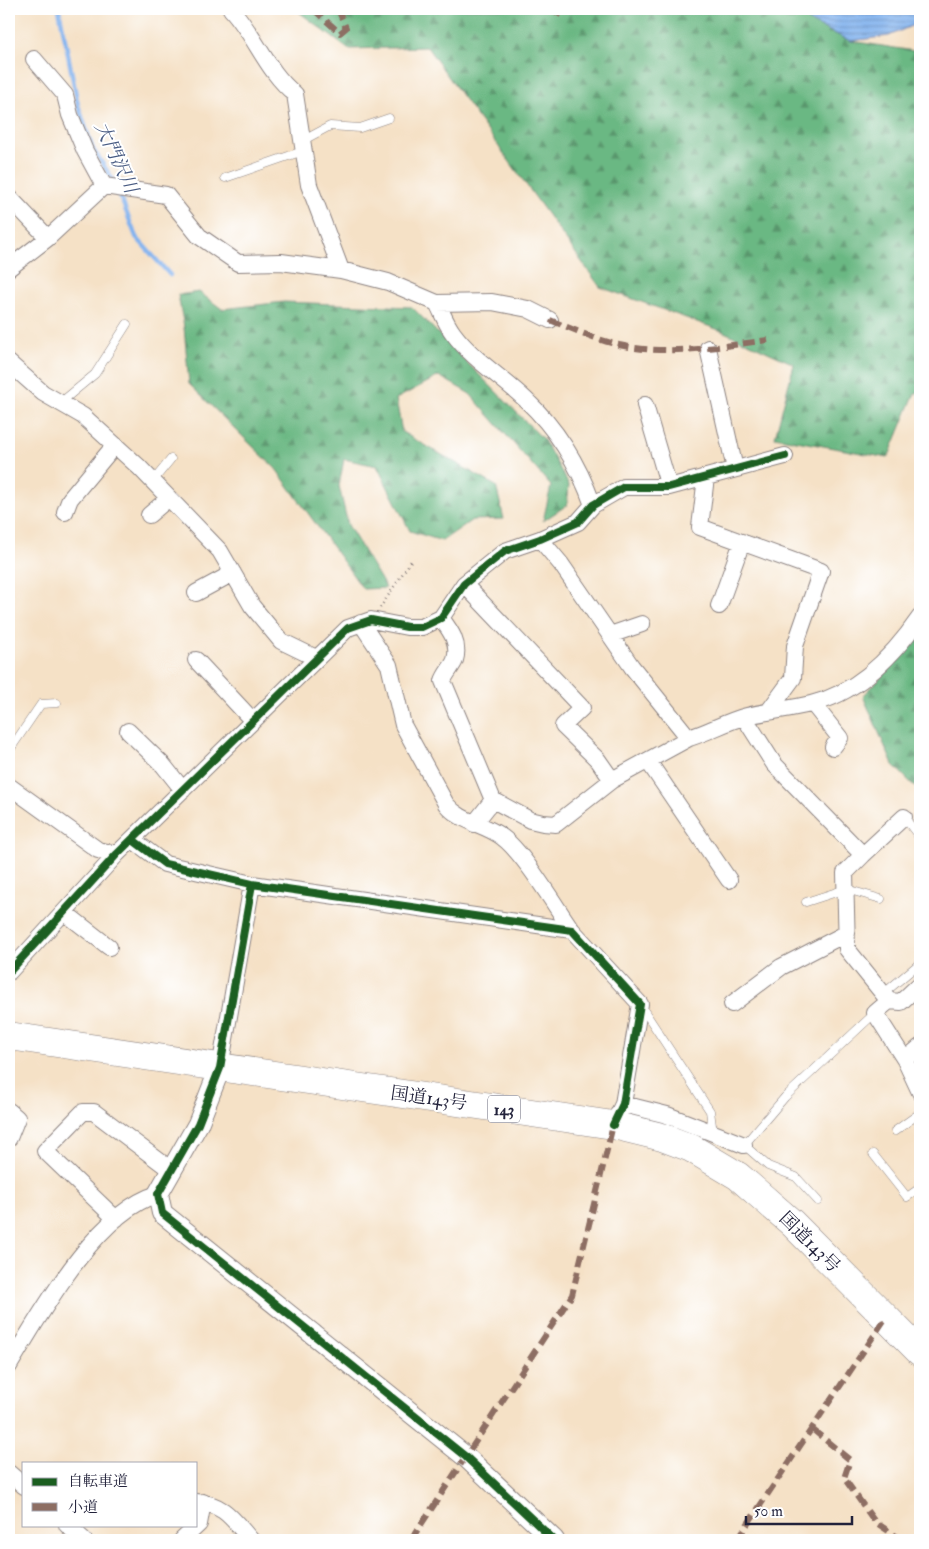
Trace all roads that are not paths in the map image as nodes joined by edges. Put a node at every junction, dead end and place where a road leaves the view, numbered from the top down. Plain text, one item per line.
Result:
1 (232, 9) edge
2 (34, 59) dead end
3 (389, 118) dead end
4 (303, 146) junction
5 (225, 178) dead end
6 (104, 186) junction
7 (9, 197) edge
8 (48, 238) junction
9 (9, 268) edge
10 (341, 270) junction
11 (437, 302) junction
12 (550, 320) dead end
13 (126, 324) dead end
14 (708, 348) dead end
15 (9, 363) edge
16 (60, 403) junction
17 (644, 406) dead end
18 (114, 446) junction
19 (785, 456) dead end
20 (171, 458) dead end
21 (735, 469) junction
22 (706, 477) junction
23 (153, 482) junction
24 (669, 487) junction
25 (169, 498) junction
26 (593, 505) junction
27 (65, 512) dead end
28 (149, 515) dead end
29 (540, 539) junction
30 (742, 542) junction
31 (233, 573) junction
32 (464, 584) junction
33 (196, 592) dead end
34 (719, 606) dead end
35 (920, 617) edge
36 (441, 618) junction
37 (366, 622) junction
38 (642, 624) dead end
39 (610, 636) junction
40 (316, 658) junction
41 (196, 660) dead end
42 (57, 703) dead end
43 (813, 704) junction
44 (768, 712) junction
45 (744, 717) junction
46 (253, 720) junction
47 (128, 731) dead end
48 (689, 738) junction
49 (833, 747) dead end
50 (9, 751) edge
51 (648, 760) junction
52 (612, 780) junction
53 (9, 786) edge
54 (183, 790) junction
55 (492, 800) junction
56 (904, 817) joint
57 (474, 824) junction
58 (920, 838) edge
59 (133, 840) junction
60 (117, 854) junction
61 (863, 855) junction
62 (729, 880) dead end
63 (252, 884) junction
64 (846, 889) junction
65 (881, 899) dead end
66 (806, 902) dead end
67 (64, 912) junction
68 (572, 930) junction
69 (847, 933) junction
70 (109, 947) dead end
71 (920, 963) edge
72 (9, 972) edge
73 (920, 984) edge
74 (886, 998) junction
75 (640, 1004) junction
76 (732, 1004) dead end
77 (875, 1013) junction
78 (9, 1036) edge
79 (920, 1047) edge
80 (905, 1060) junction
81 (220, 1068) junction
82 (920, 1092) edge
83 (9, 1111) edge
84 (920, 1113) edge
85 (618, 1114) junction
86 (895, 1131) dead end
87 (713, 1133) junction
88 (9, 1138) edge
89 (744, 1145) junction
90 (873, 1154) dead end
91 (171, 1170) junction
92 (920, 1188) edge
93 (158, 1194) junction
94 (818, 1201) dead end
95 (116, 1219) junction
96 (920, 1352) edge
97 (9, 1366) edge
98 (9, 1473) edge
99 (22, 1484) edge
100 (200, 1502) edge
101 (198, 1525) edge
102 (197, 1526) edge
103 (182, 1540) edge
104 (251, 1540) edge
105 (554, 1540) edge

1 - 4 street
2 - 6 street
3 - 4 lane
4 - 5 lane
4 - 10 street
6 - 8 street
6 - 10 street
7 - 8 street
8 - 9 street
10 - 11 street
11 - 12 street
11 - 26 street
13 - 16 lane
14 - 21 street
15 - 16 street
16 - 18 street
17 - 24 street
18 - 23 street
18 - 27 street
19 - 21 street
20 - 23 lane
21 - 22 street
22 - 24 street
22 - 30 street
23 - 25 street
24 - 26 street
25 - 28 street
25 - 31 street
26 - 29 street
29 - 32 street
29 - 39 street
30 - 34 street
30 - 44 street
31 - 33 street
31 - 40 street
32 - 36 street
32 - 52 street
35 - 43 street
36 - 37 street
36 - 55 street
37 - 40 street
37 - 57 street
38 - 39 street
39 - 48 street
40 - 46 street
41 - 46 street
42 - 50 lane
43 - 44 street
43 - 49 street
44 - 45 street
45 - 48 street
45 - 61 street
46 - 54 street
47 - 54 street
48 - 51 street
51 - 52 street
51 - 62 street
52 - 55 street
53 - 60 street
54 - 59 street
55 - 57 street
56 - 58 lane
56 - 61 street
57 - 68 street
59 - 60 street
59 - 63 street
60 - 67 street
61 - 64 street
63 - 68 street
63 - 81 street
64 - 65 lane
64 - 66 lane
64 - 69 street
67 - 70 street
67 - 72 street
68 - 75 street
69 - 74 street
69 - 76 street
71 - 74 lane
73 - 74 street
74 - 77 street
75 - 85 street
75 - 87 lane
77 - 80 street
77 - 89 lane
78 - 81 highway, 国道143号 / 143
79 - 80 street
80 - 82 street
81 - 85 highway, 国道143号 / 143
81 - 91 street
83 - 88 street
84 - 86 lane
85 - 87 street
85 - 96 highway, 国道143号 / 143
87 - 89 street
89 - 94 lane
90 - 92 lane
91 - 93 street
91 - 95 street
93 - 95 street
93 - 105 street
95 - 97 street
98 - 99 street
100 - 101 street
100 - 104 street
102 - 103 street

